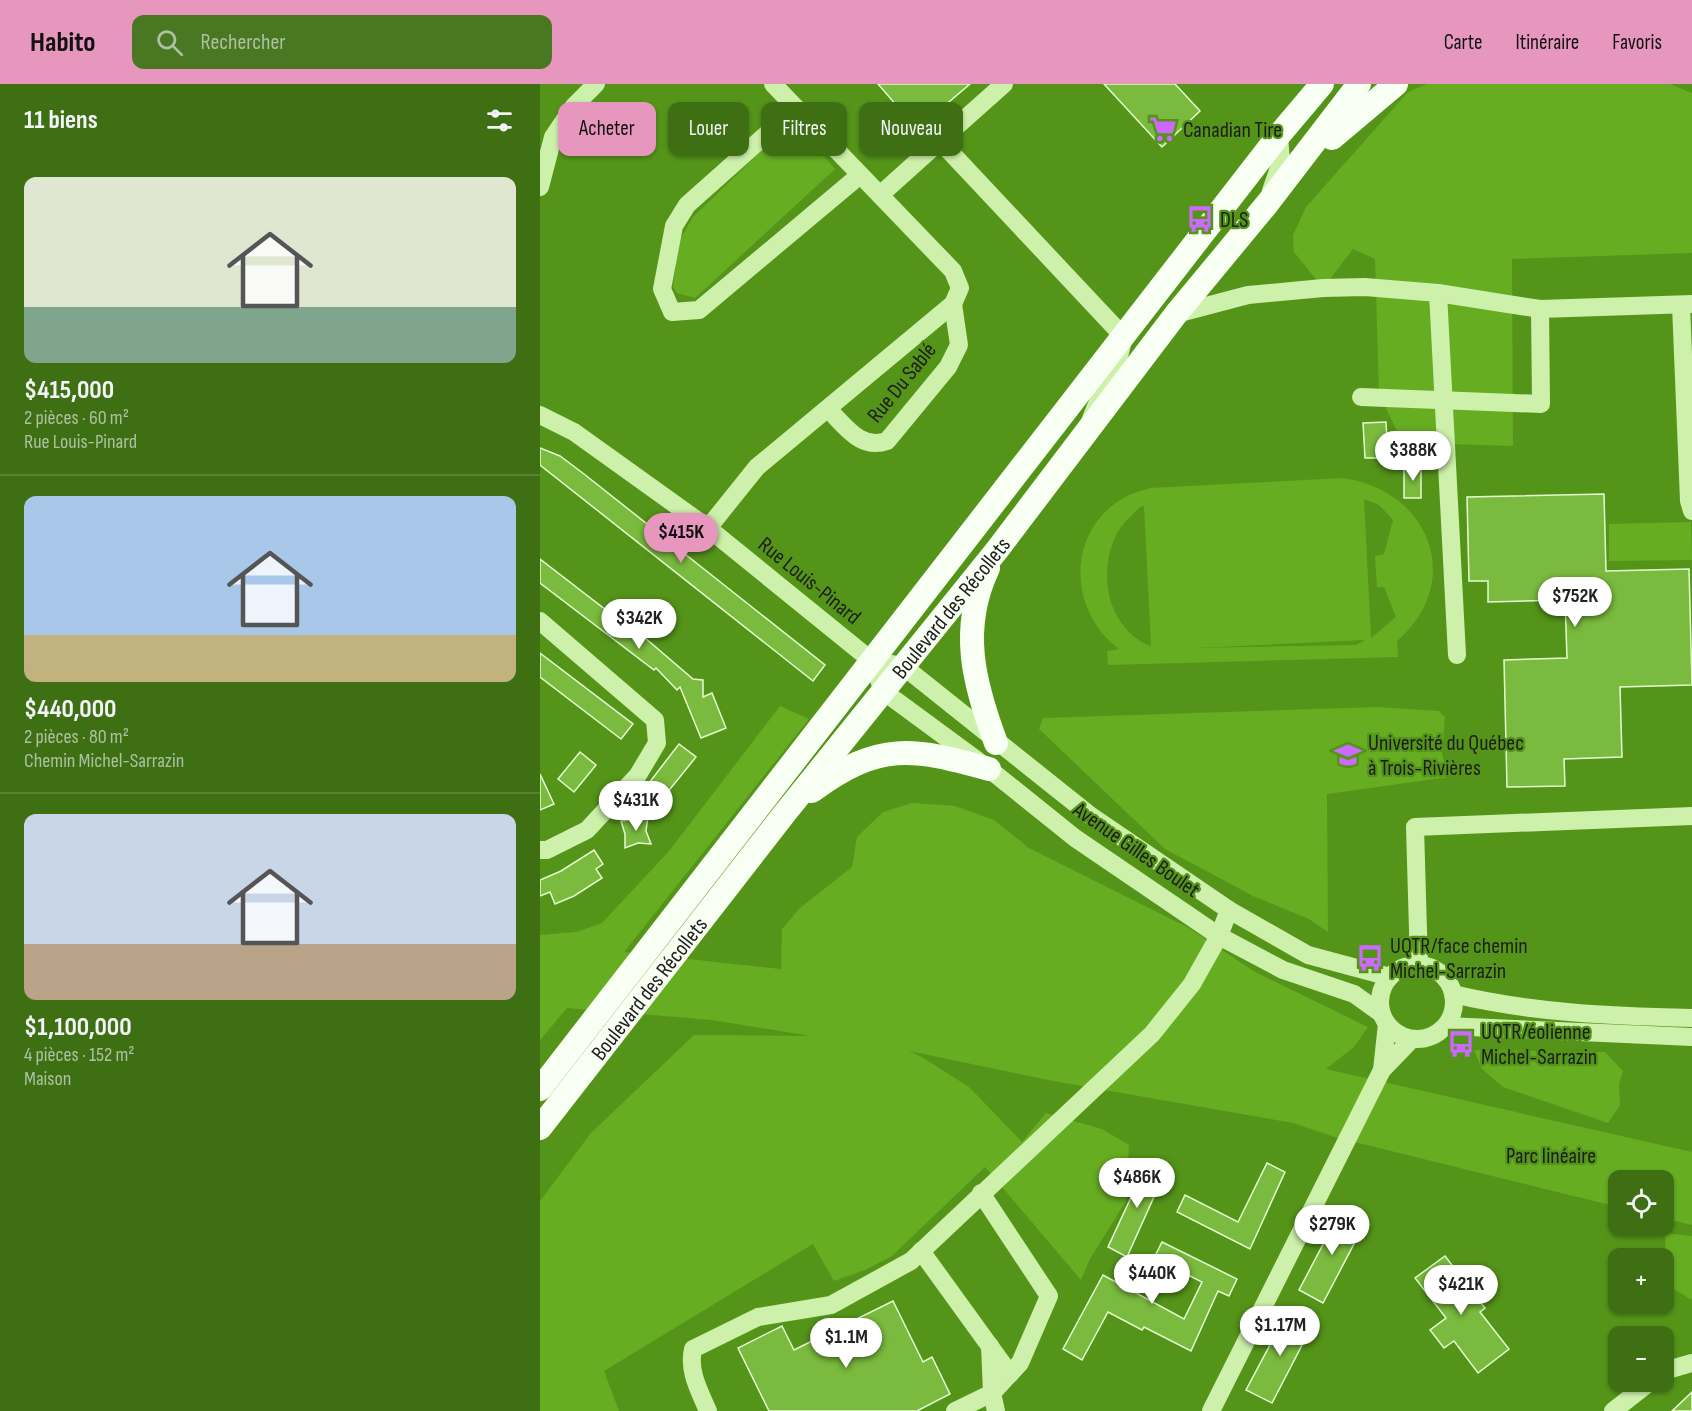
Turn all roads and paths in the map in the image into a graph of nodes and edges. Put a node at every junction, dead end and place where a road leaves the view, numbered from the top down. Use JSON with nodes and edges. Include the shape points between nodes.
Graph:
{"nodes":[{"id":1,"x":596,"y":84,"type":"edge"},
{"id":2,"x":773,"y":84,"type":"edge"},
{"id":3,"x":1004,"y":84,"type":"edge"},
{"id":4,"x":1322,"y":84,"type":"edge"},
{"id":5,"x":1359,"y":84,"type":"edge"},
{"id":6,"x":1396,"y":84,"type":"edge"},
{"id":7,"x":790,"y":102,"type":"edge"},
{"id":8,"x":963,"y":121,"type":"edge"},
{"id":9,"x":546,"y":132,"type":"edge"},
{"id":10,"x":1279,"y":135,"type":"junction"},
{"id":11,"x":761,"y":139,"type":"edge"},
{"id":12,"x":842,"y":156,"type":"edge"},
{"id":13,"x":923,"y":156,"type":"edge"},
{"id":14,"x":954,"y":156,"type":"edge"},
{"id":15,"x":860,"y":175,"type":"junction"},
{"id":16,"x":1284,"y":182,"type":"junction"},
{"id":17,"x":540,"y":187,"type":"edge"},
{"id":18,"x":880,"y":195,"type":"junction"},
{"id":19,"x":1267,"y":204,"type":"junction"},
{"id":20,"x":1438,"y":293,"type":"junction"},
{"id":21,"x":953,"y":304,"type":"junction"},
{"id":22,"x":1686,"y":304,"type":"edge"},
{"id":23,"x":1540,"y":309,"type":"junction"},
{"id":24,"x":1176,"y":314,"type":"junction"},
{"id":25,"x":1123,"y":336,"type":"junction"},
{"id":26,"x":1361,"y":397,"type":"dead end"},
{"id":27,"x":1443,"y":400,"type":"junction"},
{"id":28,"x":829,"y":410,"type":"junction"},
{"id":29,"x":540,"y":415,"type":"edge"},
{"id":30,"x":1087,"y":432,"type":"junction"},
{"id":31,"x":1692,"y":511,"type":"edge"},
{"id":32,"x":708,"y":528,"type":"junction"},
{"id":33,"x":997,"y":550,"type":"junction"},
{"id":34,"x":540,"y":621,"type":"edge"},
{"id":35,"x":1457,"y":655,"type":"dead end"},
{"id":36,"x":872,"y":661,"type":"junction"},
{"id":37,"x":903,"y":666,"type":"junction"},
{"id":38,"x":883,"y":692,"type":"junction"},
{"id":39,"x":996,"y":743,"type":"junction"},
{"id":40,"x":989,"y":769,"type":"junction"},
{"id":41,"x":784,"y":813,"type":"junction"},
{"id":42,"x":1090,"y":816,"type":"junction"},
{"id":43,"x":1692,"y":816,"type":"edge"},
{"id":44,"x":1075,"y":838,"type":"junction"},
{"id":45,"x":540,"y":850,"type":"edge"},
{"id":46,"x":1229,"y":910,"type":"junction"},
{"id":47,"x":1219,"y":936,"type":"junction"},
{"id":48,"x":1419,"y":965,"type":"junction"},
{"id":49,"x":1390,"y":977,"type":"junction"},
{"id":50,"x":1453,"y":994,"type":"junction"},
{"id":51,"x":1692,"y":1018,"type":"edge"},
{"id":52,"x":1384,"y":1019,"type":"junction"},
{"id":53,"x":1446,"y":1026,"type":"junction"},
{"id":54,"x":1692,"y":1037,"type":"edge"},
{"id":55,"x":1412,"y":1039,"type":"junction"},
{"id":56,"x":1382,"y":1070,"type":"junction"},
{"id":57,"x":540,"y":1089,"type":"edge"},
{"id":58,"x":540,"y":1128,"type":"edge"},
{"id":59,"x":981,"y":1193,"type":"junction"},
{"id":60,"x":921,"y":1251,"type":"junction"},
{"id":61,"x":990,"y":1346,"type":"junction"},
{"id":62,"x":1692,"y":1363,"type":"edge"},
{"id":63,"x":1674,"y":1368,"type":"edge"},
{"id":64,"x":1010,"y":1374,"type":"junction"},
{"id":65,"x":1637,"y":1392,"type":"edge"},
{"id":66,"x":994,"y":1402,"type":"edge"},
{"id":67,"x":708,"y":1411,"type":"edge"},
{"id":68,"x":955,"y":1411,"type":"edge"},
{"id":69,"x":1211,"y":1411,"type":"edge"},
{"id":70,"x":1613,"y":1411,"type":"edge"}],
"edges":[{"from":1,"to":9,"type":"street"},
{"from":2,"to":7,"type":"street"},
{"from":3,"to":8,"type":"street"},
{"from":4,"to":10,"type":"main road","name":"Boulevard des Récollets"},
{"from":5,"to":16,"type":"main road","name":"Boulevard des Récollets"},
{"from":6,"to":16,"type":"main road"},
{"from":9,"to":17,"type":"street"},
{"from":10,"to":19,"type":"street","via":[[1281,162]]},
{"from":10,"to":25,"type":"main road","name":"Boulevard des Récollets"},
{"from":11,"to":15,"type":"street","via":[[687,205],[674,226],[662,289],[672,312],[699,310]]},
{"from":12,"to":15,"type":"street"},
{"from":13,"to":18,"type":"street"},
{"from":14,"to":25,"type":"street"},
{"from":15,"to":18,"type":"street"},
{"from":16,"to":19,"type":"main road","name":"Boulevard des Récollets"},
{"from":18,"to":21,"type":"street","via":[[953,271],[960,288]]},
{"from":19,"to":24,"type":"main road","name":"Boulevard des Récollets"},
{"from":20,"to":23,"type":"street"},
{"from":20,"to":24,"type":"street","via":[[1323,288],[1248,295]]},
{"from":20,"to":27,"type":"street"},
{"from":21,"to":28,"type":"street","name":"Rue Du Sablé"},
{"from":21,"to":28,"type":"street","name":"Rue Du Sablé","via":[[959,345],[956,353],[887,441],[875,445],[862,442]]},
{"from":22,"to":23,"type":"street"},
{"from":22,"to":31,"type":"street"},
{"from":23,"to":27,"type":"street","via":[[1541,404]]},
{"from":24,"to":30,"type":"main road","name":"Boulevard des Récollets"},
{"from":25,"to":30,"type":"street","via":[[1120,358],[1098,397]]},
{"from":25,"to":36,"type":"main road","name":"Boulevard des Récollets"},
{"from":26,"to":27,"type":"street"},
{"from":27,"to":35,"type":"street"},
{"from":28,"to":32,"type":"street","name":"Rue Du Sablé","via":[[757,467]]},
{"from":29,"to":32,"type":"street","name":"Rue Louis-Pinard","via":[[574,432]]},
{"from":30,"to":33,"type":"main road","name":"Boulevard des Récollets"},
{"from":32,"to":36,"type":"street","name":"Rue Louis-Pinard"},
{"from":33,"to":37,"type":"main road","name":"Boulevard des Récollets"},
{"from":33,"to":39,"type":"main road","via":[[985,575],[972,628],[978,693]]},
{"from":34,"to":45,"type":"street","via":[[656,720],[657,743],[638,775],[587,830],[548,850]]},
{"from":36,"to":37,"type":"street","name":"Rue Louis-Pinard"},
{"from":36,"to":38,"type":"street"},
{"from":36,"to":57,"type":"main road","name":"Boulevard des Récollets"},
{"from":37,"to":38,"type":"main road","name":"Boulevard des Récollets"},
{"from":37,"to":39,"type":"street","name":"Avenue Gilles Boulet"},
{"from":38,"to":40,"type":"street","name":"Avenue Gilles Boulet"},
{"from":38,"to":41,"type":"main road","name":"Boulevard des Récollets"},
{"from":39,"to":42,"type":"street","name":"Avenue Gilles Boulet"},
{"from":40,"to":41,"type":"main road","via":[[933,753],[884,754],[850,765]]},
{"from":40,"to":44,"type":"street","name":"Avenue Gilles Boulet"},
{"from":41,"to":58,"type":"main road","name":"Boulevard des Récollets"},
{"from":42,"to":44,"type":"street"},
{"from":42,"to":46,"type":"street","name":"Avenue Gilles Boulet"},
{"from":43,"to":48,"type":"street","via":[[1415,827]]},
{"from":44,"to":47,"type":"street","name":"Avenue Gilles Boulet"},
{"from":46,"to":47,"type":"street"},
{"from":46,"to":49,"type":"street","name":"Avenue Gilles Boulet","via":[[1308,955]]},
{"from":47,"to":52,"type":"street","name":"Avenue Gilles Boulet","via":[[1283,970],[1354,994]]},
{"from":47,"to":59,"type":"street","via":[[1192,984],[1152,1034]]},
{"from":48,"to":49,"type":"street","via":[[1408,966]]},
{"from":48,"to":50,"type":"street","via":[[1441,974]]},
{"from":49,"to":52,"type":"street","via":[[1380,994]]},
{"from":50,"to":51,"type":"street","via":[[1504,1006],[1593,1016]]},
{"from":50,"to":53,"type":"street","via":[[1452,1016]]},
{"from":52,"to":55,"type":"street","name":"Avenue Gilles Boulet","via":[[1395,1032]]},
{"from":52,"to":56,"type":"street"},
{"from":53,"to":54,"type":"street"},
{"from":53,"to":55,"type":"street","via":[[1427,1038]]},
{"from":55,"to":56,"type":"street"},
{"from":56,"to":69,"type":"street"},
{"from":59,"to":60,"type":"street"},
{"from":59,"to":64,"type":"street","via":[[1049,1296],[1020,1363]]},
{"from":60,"to":61,"type":"street"},
{"from":60,"to":67,"type":"street","via":[[911,1261],[831,1305],[758,1317],[693,1348],[690,1361]]},
{"from":61,"to":64,"type":"street"},
{"from":61,"to":66,"type":"street"},
{"from":62,"to":63,"type":"street"},
{"from":64,"to":66,"type":"street"},
{"from":65,"to":70,"type":"street"},
{"from":66,"to":68,"type":"street"}]}
